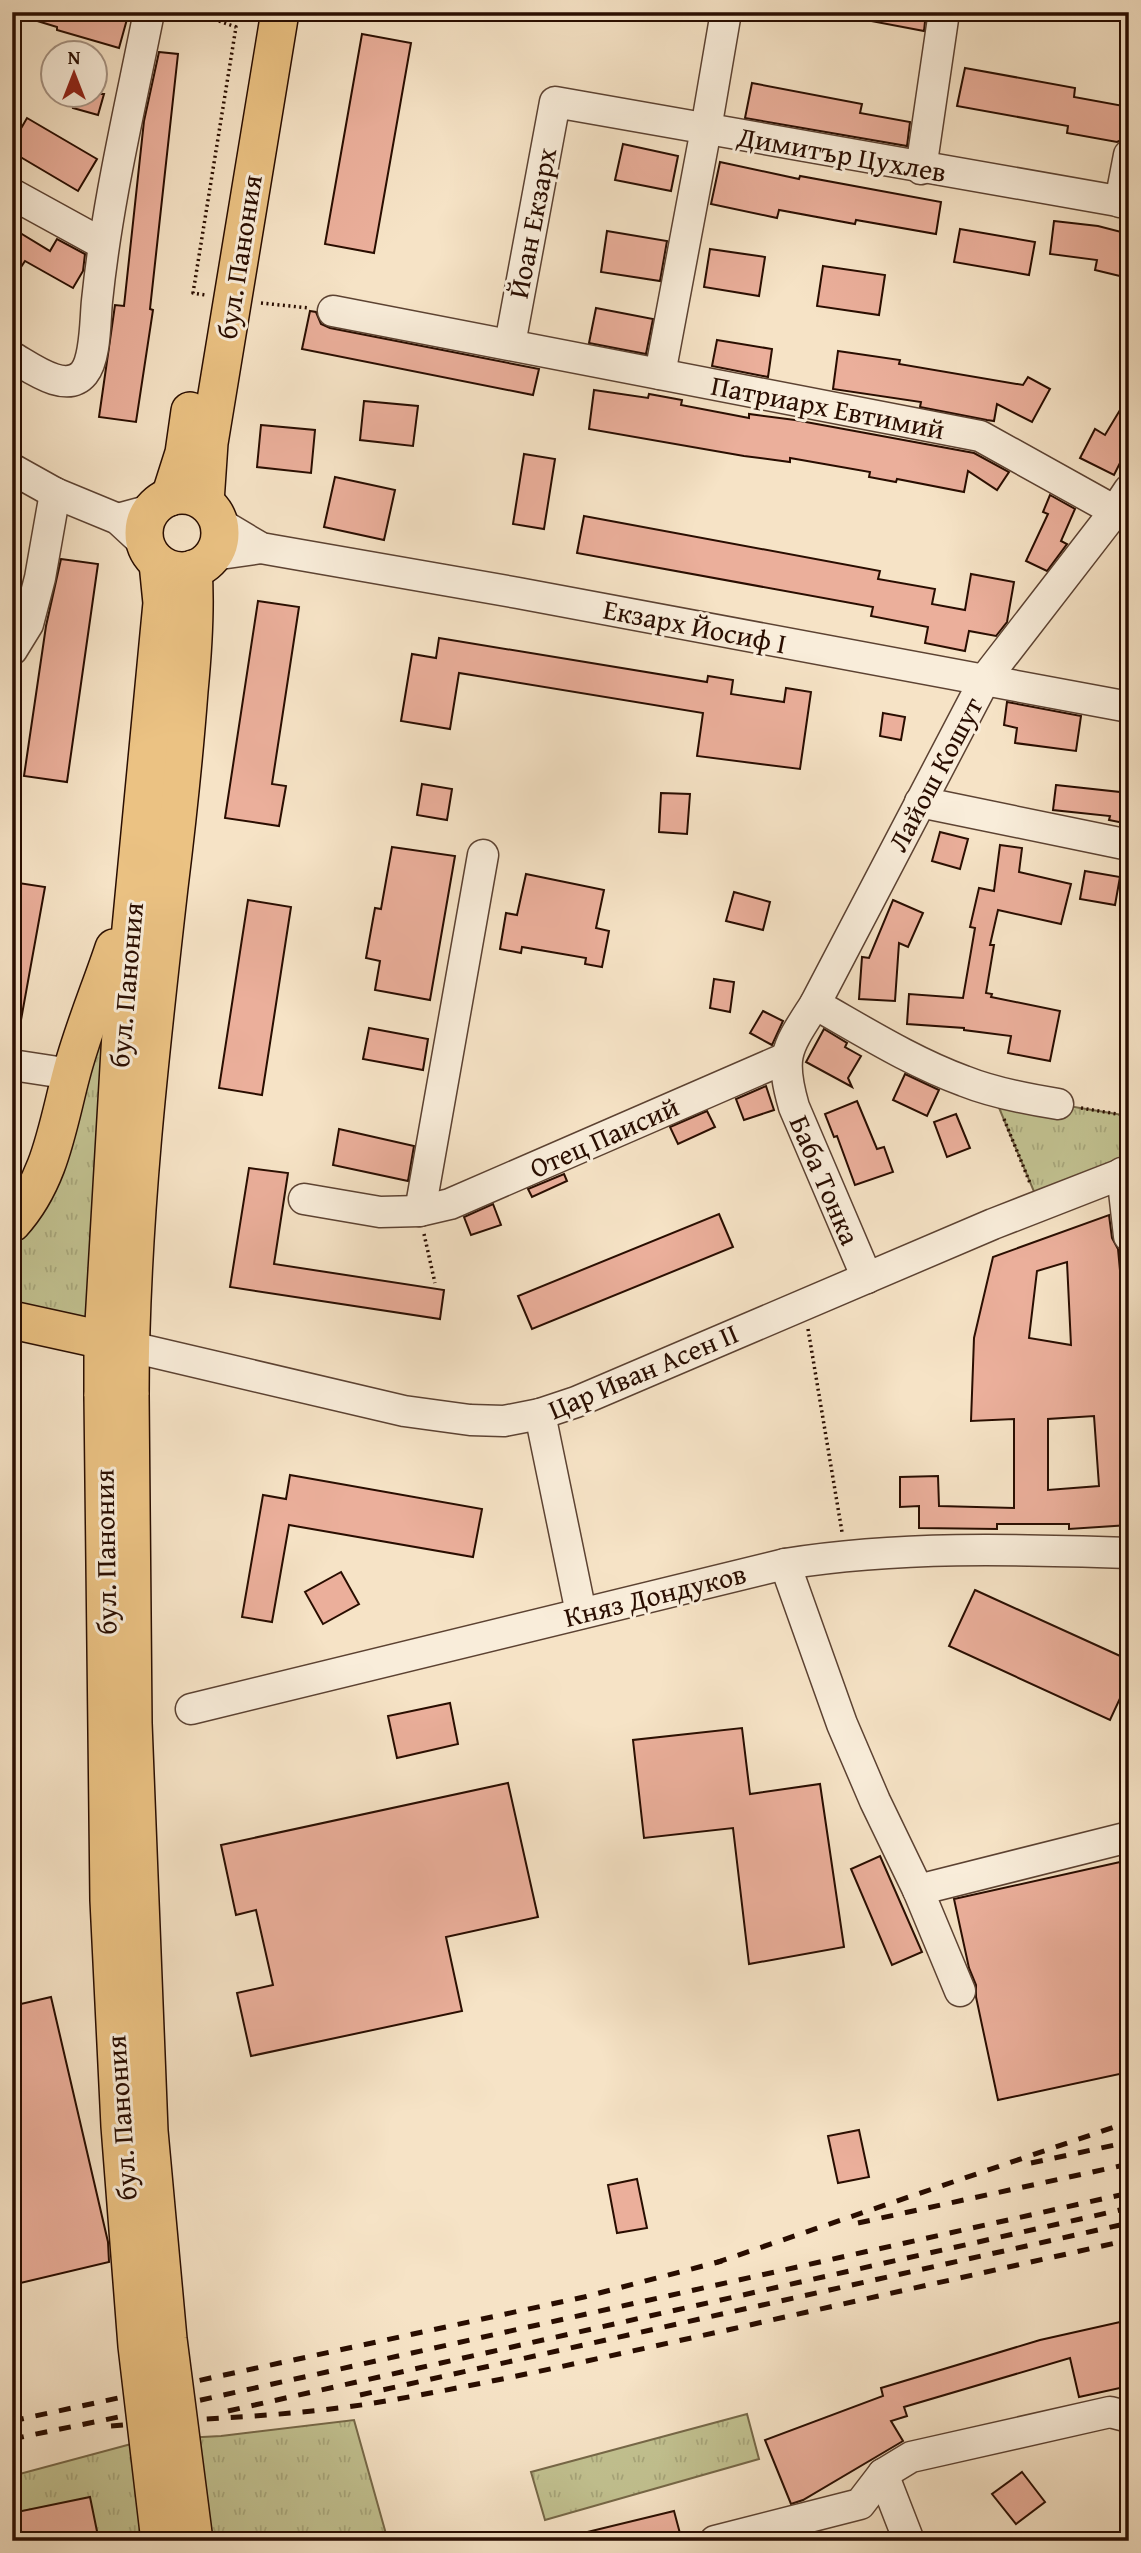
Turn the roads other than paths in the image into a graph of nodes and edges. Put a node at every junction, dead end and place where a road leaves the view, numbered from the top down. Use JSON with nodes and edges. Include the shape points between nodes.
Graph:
{"nodes":[{"id":1,"x":149,"y":12,"type":"edge"},
{"id":2,"x":280,"y":12,"type":"edge"},
{"id":3,"x":726,"y":12,"type":"edge"},
{"id":4,"x":944,"y":12,"type":"edge"},
{"id":5,"x":245,"y":20,"type":"edge"},
{"id":6,"x":555,"y":102,"type":"joint"},
{"id":7,"x":706,"y":129,"type":"junction"},
{"id":8,"x":1129,"y":155,"type":"edge"},
{"id":9,"x":921,"y":169,"type":"junction"},
{"id":10,"x":12,"y":194,"type":"edge"},
{"id":11,"x":1125,"y":203,"type":"edge"},
{"id":12,"x":103,"y":244,"type":"junction"},
{"id":13,"x":333,"y":311,"type":"dead end"},
{"id":14,"x":510,"y":344,"type":"junction"},
{"id":15,"x":12,"y":358,"type":"edge"},
{"id":16,"x":660,"y":374,"type":"junction"},
{"id":17,"x":12,"y":469,"type":"edge"},
{"id":18,"x":55,"y":493,"type":"junction"},
{"id":19,"x":1124,"y":506,"type":"edge"},
{"id":20,"x":175,"y":531,"type":"junction"},
{"id":21,"x":12,"y":650,"type":"edge"},
{"id":22,"x":985,"y":679,"type":"junction"},
{"id":23,"x":1129,"y":707,"type":"edge"},
{"id":24,"x":920,"y":802,"type":"junction"},
{"id":25,"x":1129,"y":845,"type":"edge"},
{"id":26,"x":483,"y":856,"type":"dead end"},
{"id":27,"x":133,"y":895,"type":"junction"},
{"id":28,"x":815,"y":1004,"type":"junction"},
{"id":29,"x":12,"y":1065,"type":"edge"},
{"id":30,"x":786,"y":1069,"type":"junction"},
{"id":31,"x":71,"y":1074,"type":"junction"},
{"id":32,"x":1058,"y":1104,"type":"road end"},
{"id":33,"x":1126,"y":1172,"type":"edge"},
{"id":34,"x":304,"y":1199,"type":"dead end"},
{"id":35,"x":420,"y":1211,"type":"junction"},
{"id":36,"x":12,"y":1223,"type":"edge"},
{"id":37,"x":1129,"y":1236,"type":"edge"},
{"id":38,"x":867,"y":1278,"type":"junction"},
{"id":39,"x":12,"y":1320,"type":"edge"},
{"id":40,"x":116,"y":1343,"type":"junction"},
{"id":41,"x":116,"y":1396,"type":"junction"},
{"id":42,"x":540,"y":1414,"type":"junction"},
{"id":43,"x":1129,"y":1553,"type":"edge"},
{"id":44,"x":785,"y":1564,"type":"junction"},
{"id":45,"x":581,"y":1613,"type":"junction"},
{"id":46,"x":191,"y":1709,"type":"dead end"},
{"id":47,"x":1129,"y":1837,"type":"edge"},
{"id":48,"x":918,"y":1890,"type":"junction"},
{"id":49,"x":960,"y":1991,"type":"dead end"},
{"id":50,"x":1129,"y":2417,"type":"edge"},
{"id":51,"x":883,"y":2474,"type":"junction"},
{"id":52,"x":160,"y":2541,"type":"edge"},
{"id":53,"x":194,"y":2541,"type":"edge"},
{"id":54,"x":716,"y":2541,"type":"edge"},
{"id":55,"x":909,"y":2541,"type":"edge"}],
"edges":[{"from":1,"to":12,"type":"street"},
{"from":2,"to":20,"type":"main road","name":"бул. Панония","via":[[211,430]]},
{"from":3,"to":7,"type":"street"},
{"from":4,"to":9,"type":"street"},
{"from":5,"to":20,"type":"main road","name":"бул. Панония"},
{"from":6,"to":7,"type":"street","name":"Димитър Цухлев"},
{"from":6,"to":14,"type":"street","name":"Йоан Екзарх"},
{"from":7,"to":9,"type":"street","name":"Димитър Цухлев"},
{"from":7,"to":16,"type":"street"},
{"from":8,"to":11,"type":"street"},
{"from":9,"to":11,"type":"street","name":"Димитър Цухлев"},
{"from":10,"to":12,"type":"street"},
{"from":12,"to":15,"type":"street","via":[[92,351],[84,373],[62,383]]},
{"from":13,"to":14,"type":"street","name":"Патриарх Евтимий"},
{"from":14,"to":16,"type":"street","name":"Патриарх Евтимий"},
{"from":16,"to":19,"type":"street","name":"Патриарх Евтимий","via":[[980,436]]},
{"from":17,"to":18,"type":"street"},
{"from":18,"to":20,"type":"street"},
{"from":18,"to":21,"type":"street","via":[[28,624]]},
{"from":19,"to":22,"type":"street","name":"Лайош Кошут"},
{"from":20,"to":22,"type":"street","name":"Екзарх Йосиф I"},
{"from":20,"to":27,"type":"main road","name":"бул. Панония","via":[[162,603]]},
{"from":20,"to":40,"type":"main road","name":"бул. Панония","via":[[196,607],[136,1238]]},
{"from":22,"to":23,"type":"street","name":"Екзарх Йосиф I"},
{"from":22,"to":24,"type":"street","name":"Лайош Кошут"},
{"from":24,"to":25,"type":"street"},
{"from":24,"to":28,"type":"street","name":"Лайош Кошут"},
{"from":26,"to":35,"type":"street"},
{"from":27,"to":31,"type":"main road"},
{"from":27,"to":40,"type":"main road","name":"бул. Панония","via":[[121,1033]]},
{"from":28,"to":30,"type":"street","name":"Лайош Кошут","via":[[794,1036]]},
{"from":28,"to":32,"type":"street","via":[[961,1080]]},
{"from":29,"to":31,"type":"street"},
{"from":30,"to":35,"type":"street","name":"Отец Паисий","via":[[450,1204]]},
{"from":30,"to":38,"type":"street","name":"Баба Тонка","via":[[794,1107]]},
{"from":31,"to":36,"type":"main road","via":[[49,1161],[37,1189]]},
{"from":33,"to":37,"type":"street"},
{"from":33,"to":38,"type":"street","name":"Цар Иван Асен II"},
{"from":34,"to":35,"type":"street","name":"Отец Паисий","via":[[380,1212]]},
{"from":38,"to":42,"type":"street","name":"Цар Иван Асен II"},
{"from":39,"to":40,"type":"main road","name":"Цар Иван Асен II"},
{"from":40,"to":41,"type":"main road","name":"бул. Панония"},
{"from":40,"to":42,"type":"street","name":"Цар Иван Асен II","via":[[404,1411],[492,1421]]},
{"from":41,"to":52,"type":"main road","name":"бул. Панония","bridge":true,"via":[[109,1900],[137,2346]]},
{"from":41,"to":53,"type":"main road","name":"бул. Панония","bridge":true,"via":[[149,2131],[167,2339]]},
{"from":42,"to":45,"type":"street"},
{"from":43,"to":44,"type":"street","name":"Княз Дондуков","via":[[986,1548],[846,1554]]},
{"from":44,"to":45,"type":"street","name":"Княз Дондуков"},
{"from":44,"to":48,"type":"street","via":[[842,1724]]},
{"from":45,"to":46,"type":"street","name":"Княз Дондуков"},
{"from":47,"to":48,"type":"street"},
{"from":48,"to":49,"type":"street"},
{"from":50,"to":51,"type":"street","via":[[1110,2412],[911,2456]]},
{"from":51,"to":54,"type":"street","via":[[860,2504]]},
{"from":51,"to":55,"type":"street"}]}
